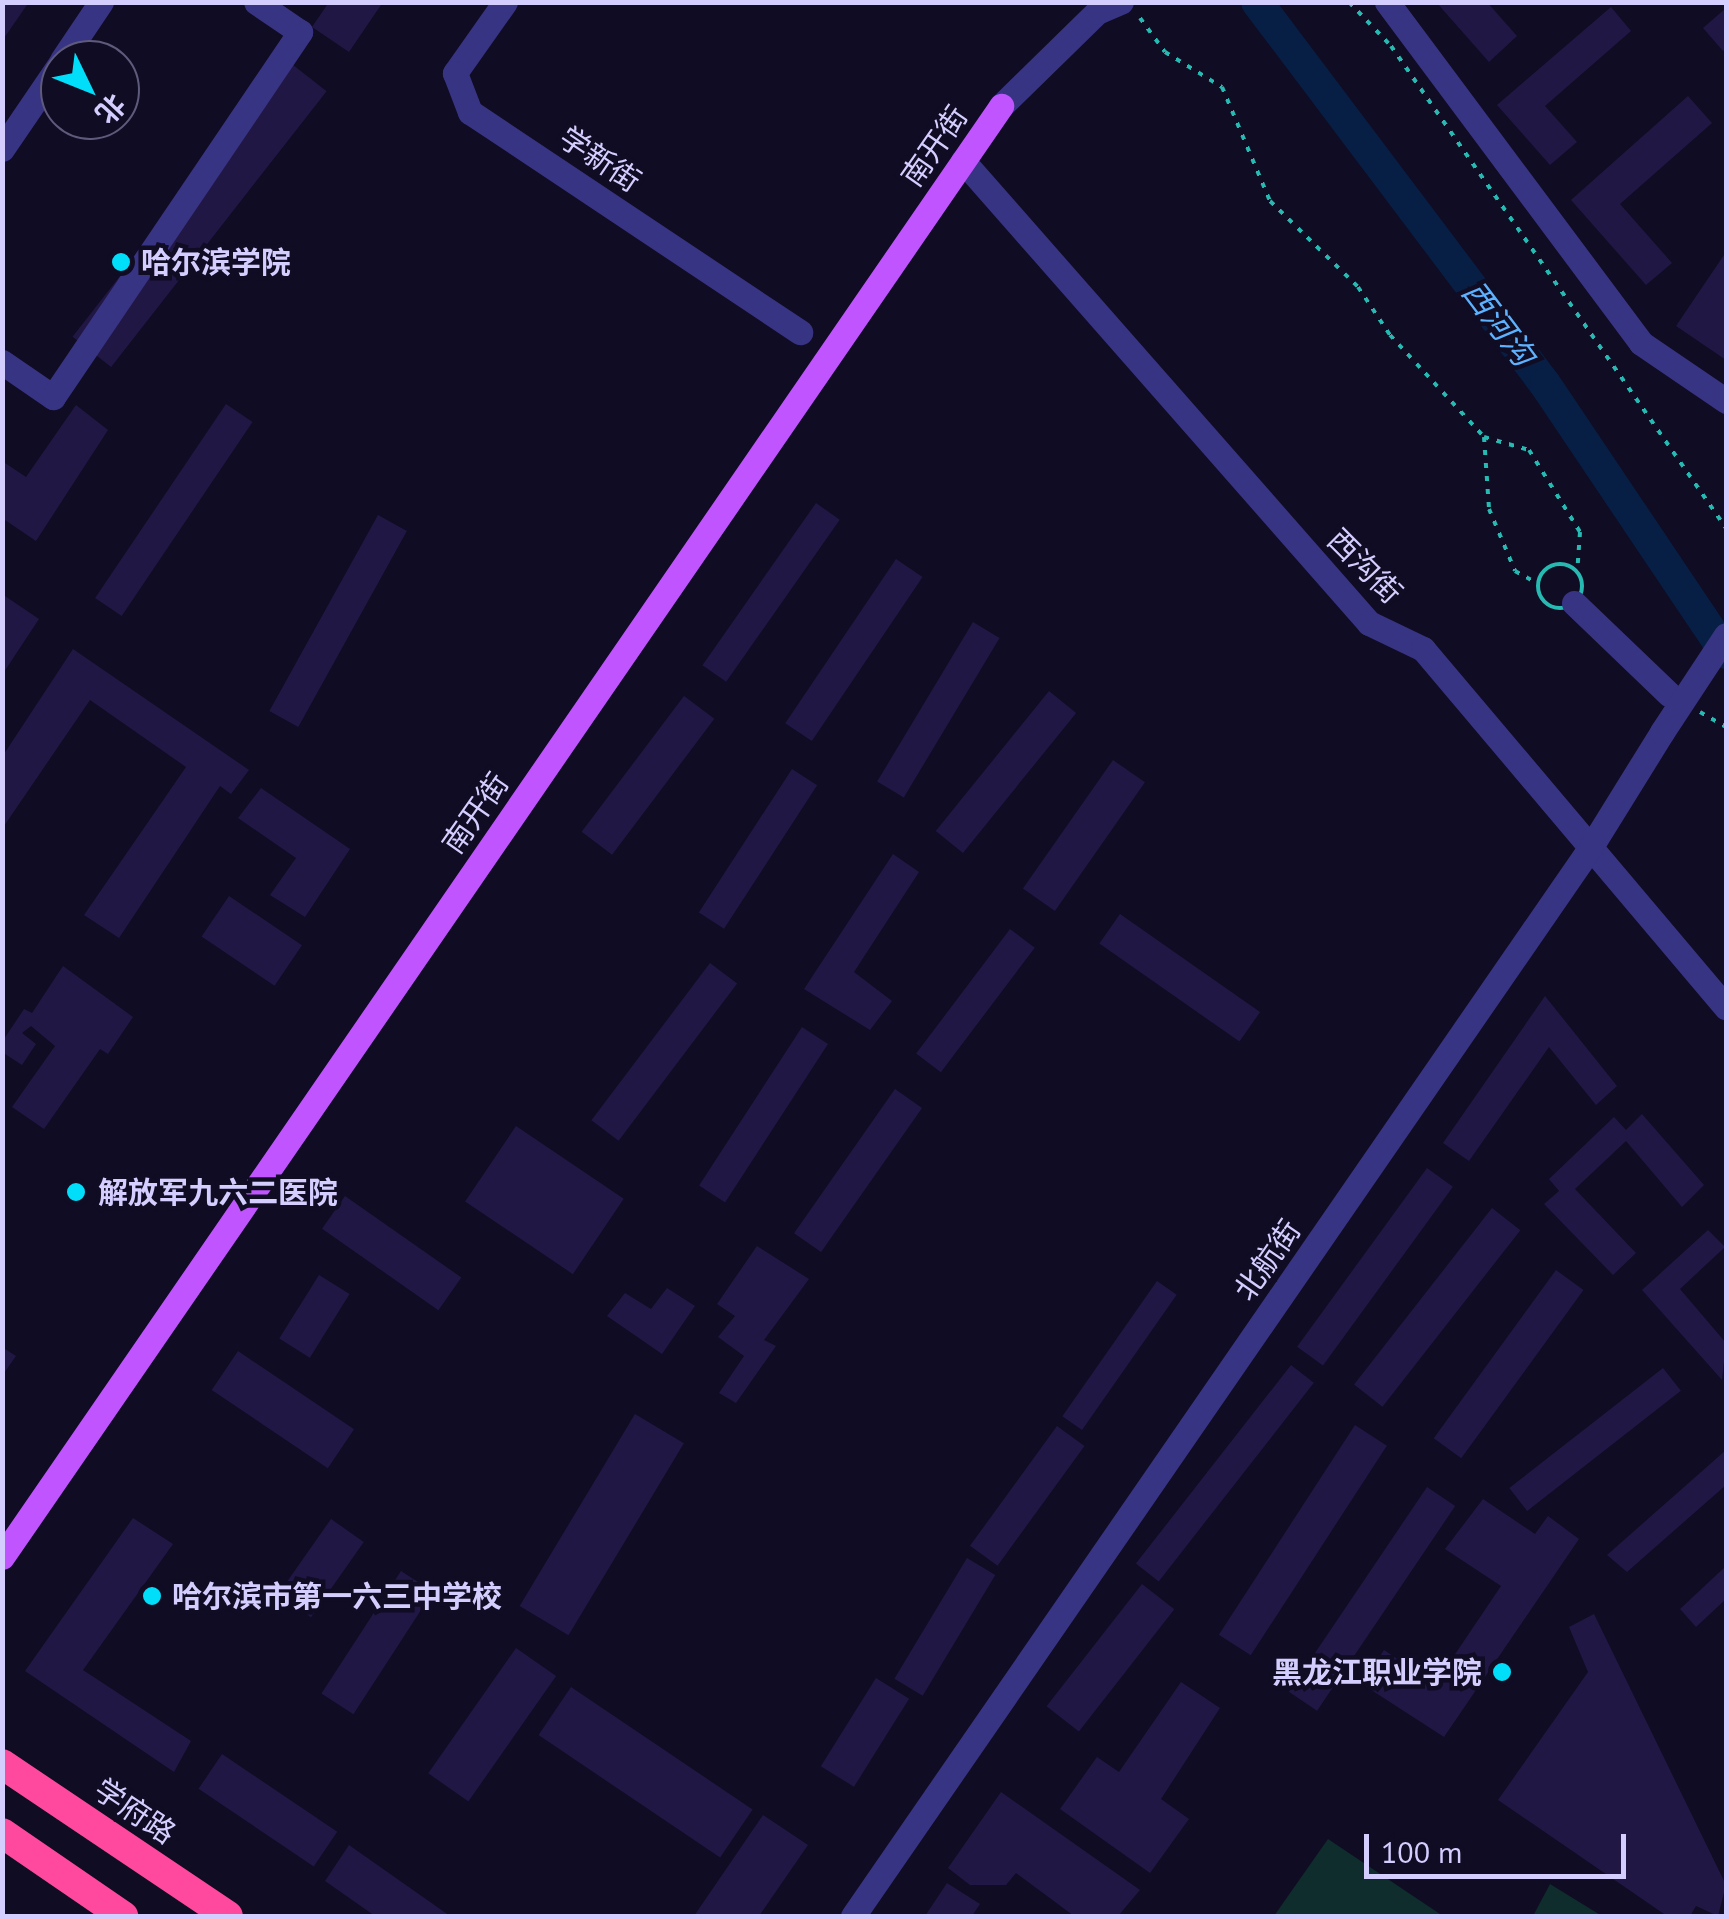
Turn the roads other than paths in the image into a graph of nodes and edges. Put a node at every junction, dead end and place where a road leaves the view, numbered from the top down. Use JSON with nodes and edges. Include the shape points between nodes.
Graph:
{"nodes":[{"id":1,"x":101,"y":2,"type":"edge"},
{"id":2,"x":256,"y":2,"type":"edge"},
{"id":3,"x":505,"y":2,"type":"edge"},
{"id":4,"x":1387,"y":2,"type":"edge"},
{"id":5,"x":1131,"y":10,"type":"edge"},
{"id":6,"x":76,"y":40,"type":"edge"},
{"id":7,"x":40,"y":93,"type":"edge"},
{"id":8,"x":1001,"y":106,"type":"joint"},
{"id":9,"x":2,"y":149,"type":"edge"},
{"id":10,"x":963,"y":161,"type":"junction"},
{"id":11,"x":800,"y":332,"type":"dead end"},
{"id":12,"x":2,"y":362,"type":"edge"},
{"id":13,"x":1726,"y":400,"type":"edge"},
{"id":14,"x":1574,"y":603,"type":"dead end"},
{"id":15,"x":1726,"y":635,"type":"edge"},
{"id":16,"x":1668,"y":694,"type":"dead end"},
{"id":17,"x":1592,"y":845,"type":"junction"},
{"id":18,"x":1726,"y":1008,"type":"edge"},
{"id":19,"x":2,"y":1557,"type":"edge"},
{"id":20,"x":2,"y":1764,"type":"edge"},
{"id":21,"x":2,"y":1833,"type":"edge"},
{"id":22,"x":123,"y":1916,"type":"edge"},
{"id":23,"x":228,"y":1916,"type":"edge"},
{"id":24,"x":854,"y":1916,"type":"edge"}],
"edges":[{"from":1,"to":6,"type":"street"},
{"from":2,"to":12,"type":"street","via":[[300,32],[53,397]]},
{"from":3,"to":11,"type":"street","name":"学新街","via":[[455,74],[470,112]]},
{"from":4,"to":13,"type":"street","via":[[1641,343]]},
{"from":5,"to":8,"type":"street","via":[[1096,12]]},
{"from":7,"to":9,"type":"street"},
{"from":8,"to":10,"type":"main road","name":"南开街"},
{"from":10,"to":17,"type":"street","name":"西沟街","via":[[1369,624],[1423,649]]},
{"from":10,"to":19,"type":"main road","name":"南开街"},
{"from":14,"to":16,"type":"street"},
{"from":15,"to":17,"type":"street","name":"北航街","bridge":true},
{"from":17,"to":18,"type":"street","name":"西沟街"},
{"from":17,"to":24,"type":"street","name":"北航街"},
{"from":20,"to":23,"type":"highway","name":"学府路"},
{"from":21,"to":22,"type":"highway"}]}
